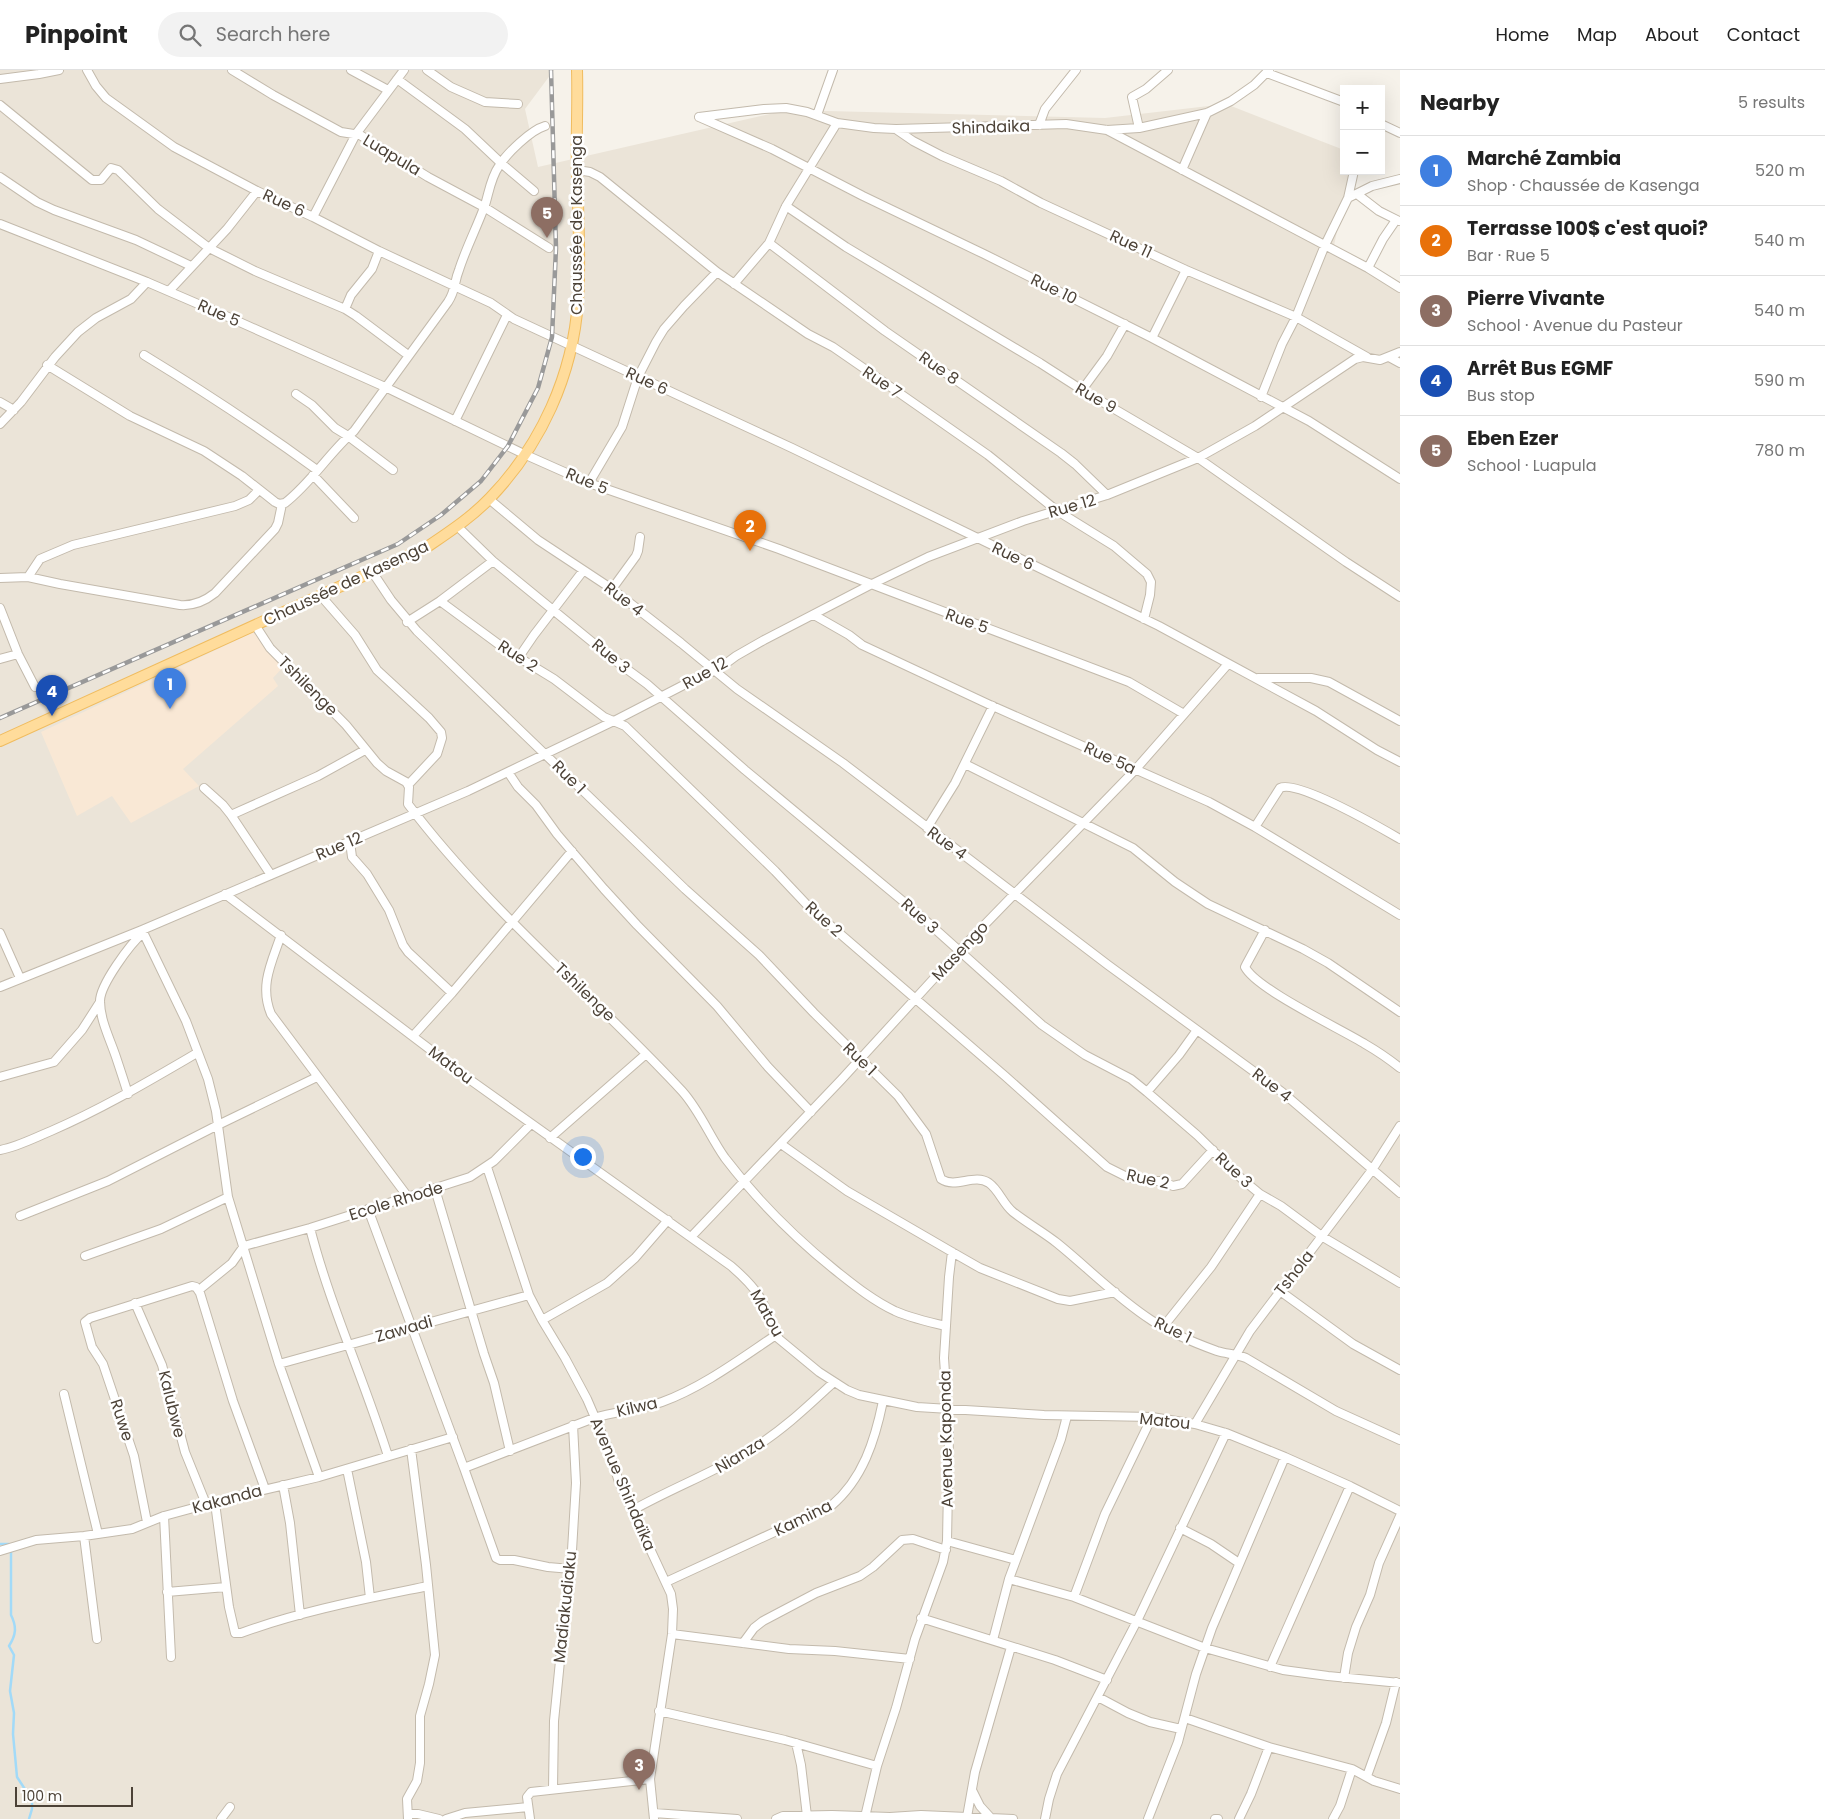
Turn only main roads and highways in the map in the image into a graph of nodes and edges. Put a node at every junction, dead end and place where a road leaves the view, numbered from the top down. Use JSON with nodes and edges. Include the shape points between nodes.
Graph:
{"nodes":[{"id":1,"x":578,"y":71,"type":"edge"},
{"id":2,"x":0,"y":741,"type":"edge"}],
"edges":[{"from":1,"to":2,"type":"main road","name":"Chaussée de Kasenga","via":[[578,300],[572,347],[551,409],[526,456],[489,499],[428,547]]}]}
